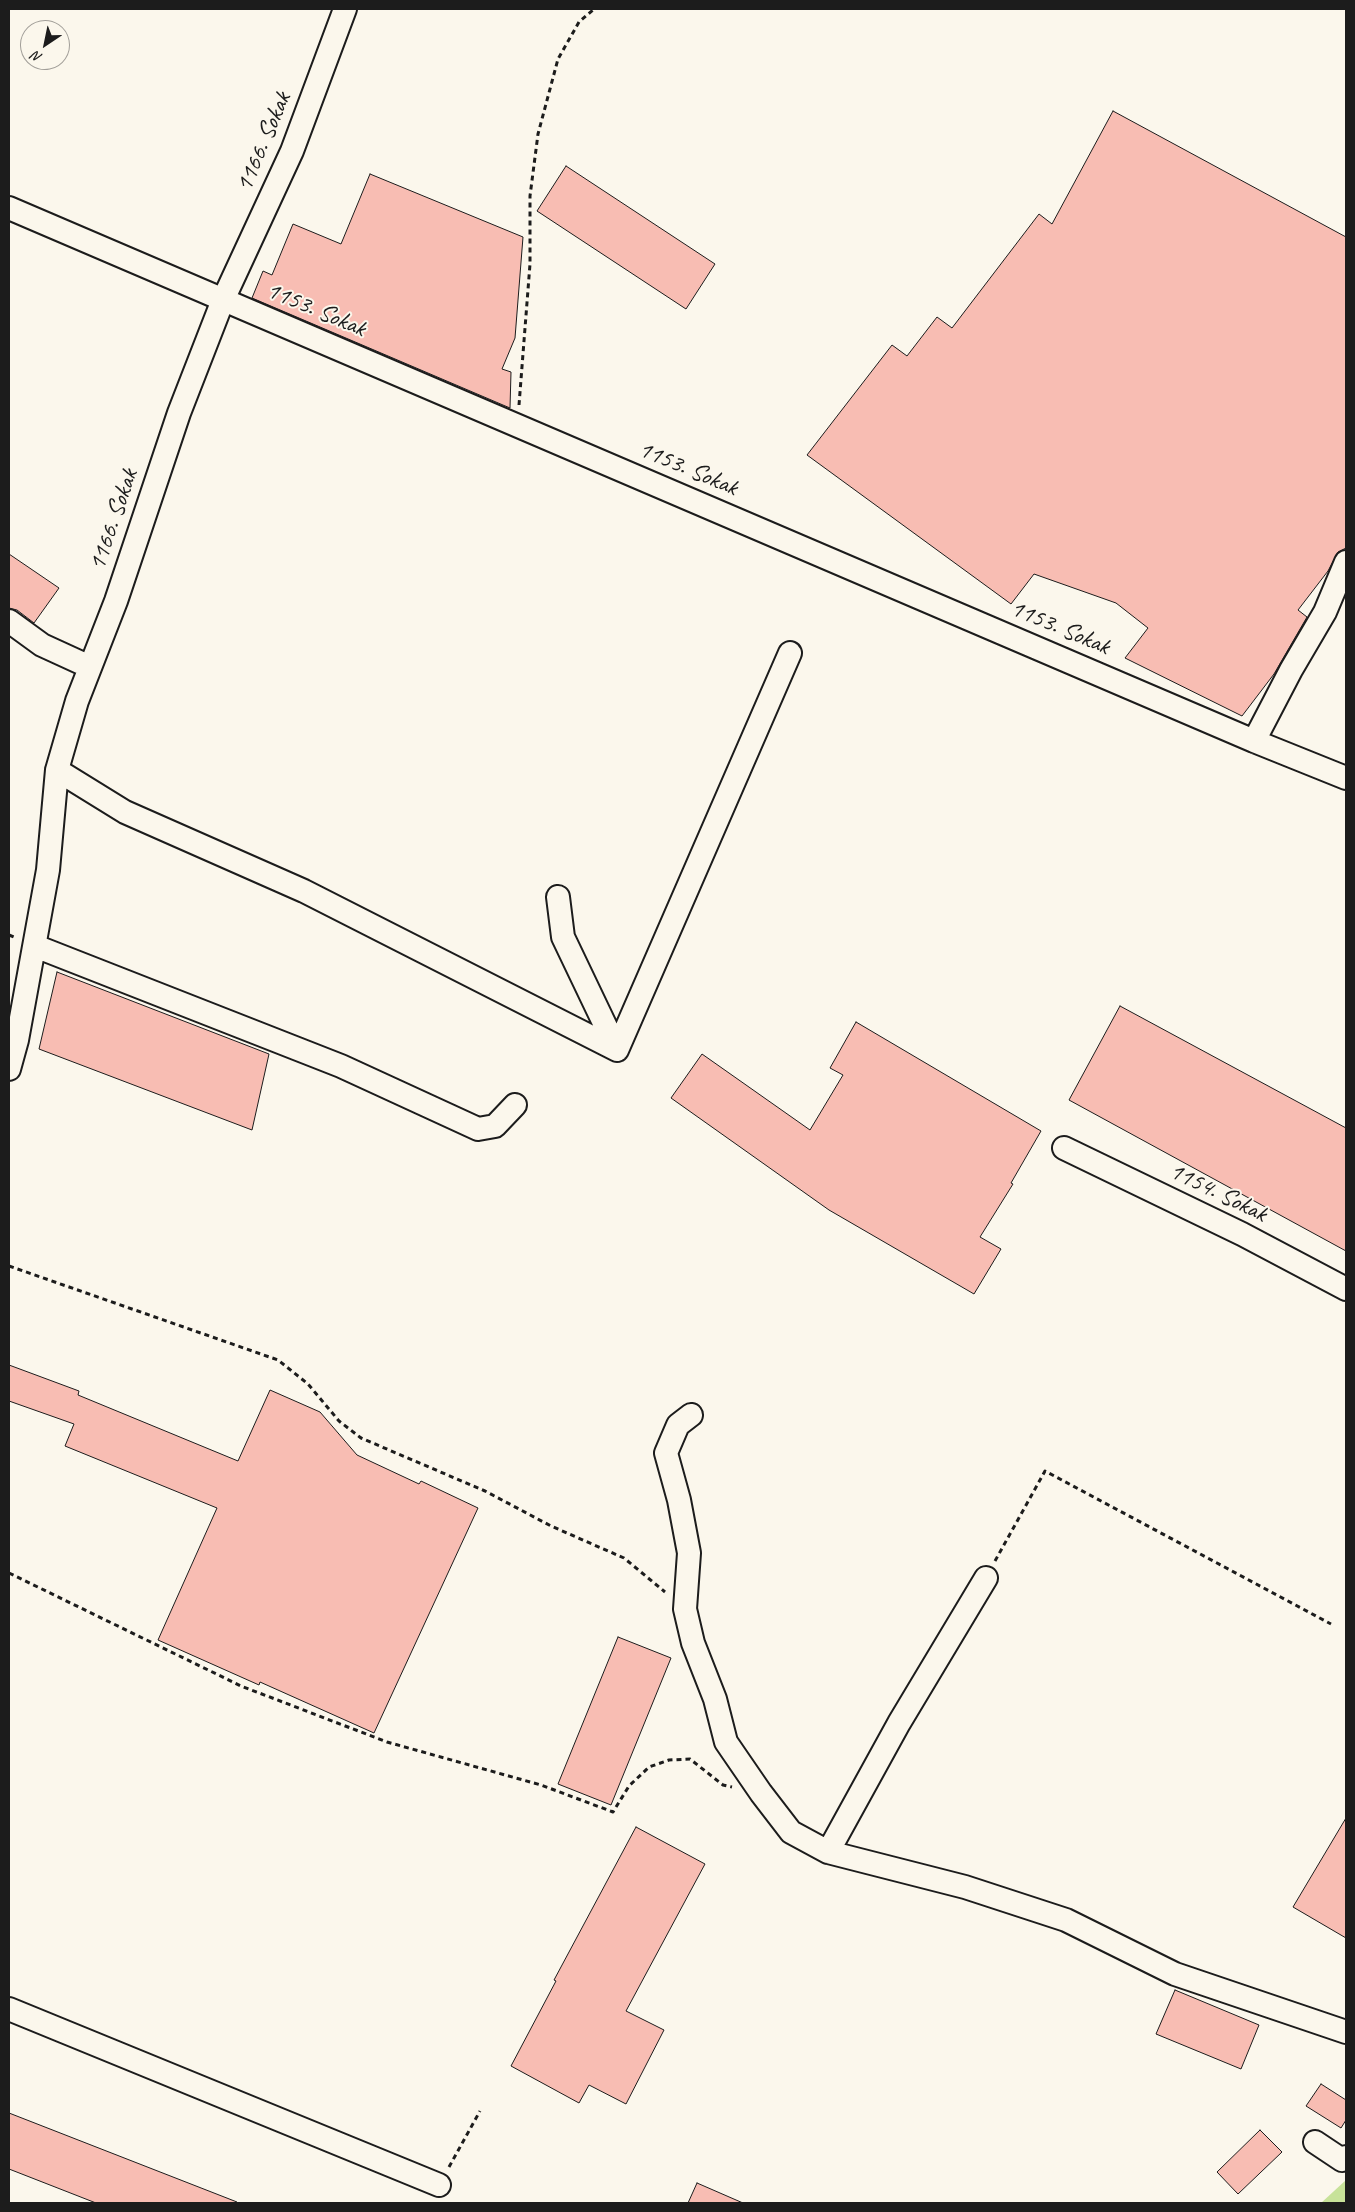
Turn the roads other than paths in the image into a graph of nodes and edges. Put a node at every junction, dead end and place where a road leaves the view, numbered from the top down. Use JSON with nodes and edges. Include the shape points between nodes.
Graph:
{"nodes":[{"id":1,"x":346,"y":9,"type":"edge"},
{"id":2,"x":9,"y":208,"type":"edge"},
{"id":3,"x":223,"y":300,"type":"junction"},
{"id":4,"x":1346,"y":562,"type":"edge"},
{"id":5,"x":9,"y":621,"type":"edge"},
{"id":6,"x":790,"y":652,"type":"dead end"},
{"id":7,"x":90,"y":668,"type":"junction"},
{"id":8,"x":1254,"y":741,"type":"junction"},
{"id":9,"x":57,"y":770,"type":"junction"},
{"id":10,"x":1346,"y":778,"type":"edge"},
{"id":11,"x":558,"y":897,"type":"dead end"},
{"id":12,"x":35,"y":946,"type":"junction"},
{"id":13,"x":617,"y":1050,"type":"junction"},
{"id":14,"x":9,"y":1069,"type":"edge"},
{"id":15,"x":515,"y":1105,"type":"dead end"},
{"id":16,"x":1064,"y":1148,"type":"dead end"},
{"id":17,"x":1346,"y":1289,"type":"edge"},
{"id":18,"x":691,"y":1415,"type":"dead end"},
{"id":19,"x":986,"y":1578,"type":"road end"},
{"id":20,"x":828,"y":1852,"type":"junction"},
{"id":21,"x":9,"y":2009,"type":"edge"},
{"id":22,"x":1346,"y":2032,"type":"edge"},
{"id":23,"x":1315,"y":2142,"type":"dead end"},
{"id":24,"x":1346,"y":2157,"type":"edge"},
{"id":25,"x":440,"y":2184,"type":"road end"}],
"edges":[{"from":1,"to":3,"type":"street","name":"1166. Sokak","via":[[292,152]]},
{"from":2,"to":3,"type":"street","name":"1153. Sokak"},
{"from":3,"to":7,"type":"street","name":"1166. Sokak","via":[[179,413]]},
{"from":3,"to":8,"type":"street","name":"1153. Sokak"},
{"from":4,"to":8,"type":"street","via":[[1325,612]]},
{"from":5,"to":7,"type":"street","via":[[42,645]]},
{"from":6,"to":13,"type":"street"},
{"from":7,"to":9,"type":"street","name":"1166. Sokak"},
{"from":8,"to":10,"type":"street","name":"1153. Sokak"},
{"from":9,"to":12,"type":"street","name":"1166. Sokak","via":[[48,870]]},
{"from":9,"to":13,"type":"street","via":[[125,812],[304,892]]},
{"from":11,"to":13,"type":"street","via":[[563,937]]},
{"from":12,"to":14,"type":"street","name":"1166. Sokak"},
{"from":12,"to":15,"type":"street","via":[[341,1066],[478,1129],[495,1126]]},
{"from":16,"to":17,"type":"street","name":"1154. Sokak","via":[[1242,1234]]},
{"from":18,"to":20,"type":"street","via":[[678,1425],[666,1453],[689,1553],[685,1609],[692,1643],[715,1699],[726,1742],[791,1832]]},
{"from":19,"to":20,"type":"street","via":[[899,1723]]},
{"from":20,"to":22,"type":"street","via":[[965,1887],[1066,1920],[1175,1974]]},
{"from":21,"to":25,"type":"street"},
{"from":23,"to":24,"type":"street","via":[[1342,2160]]}]}
